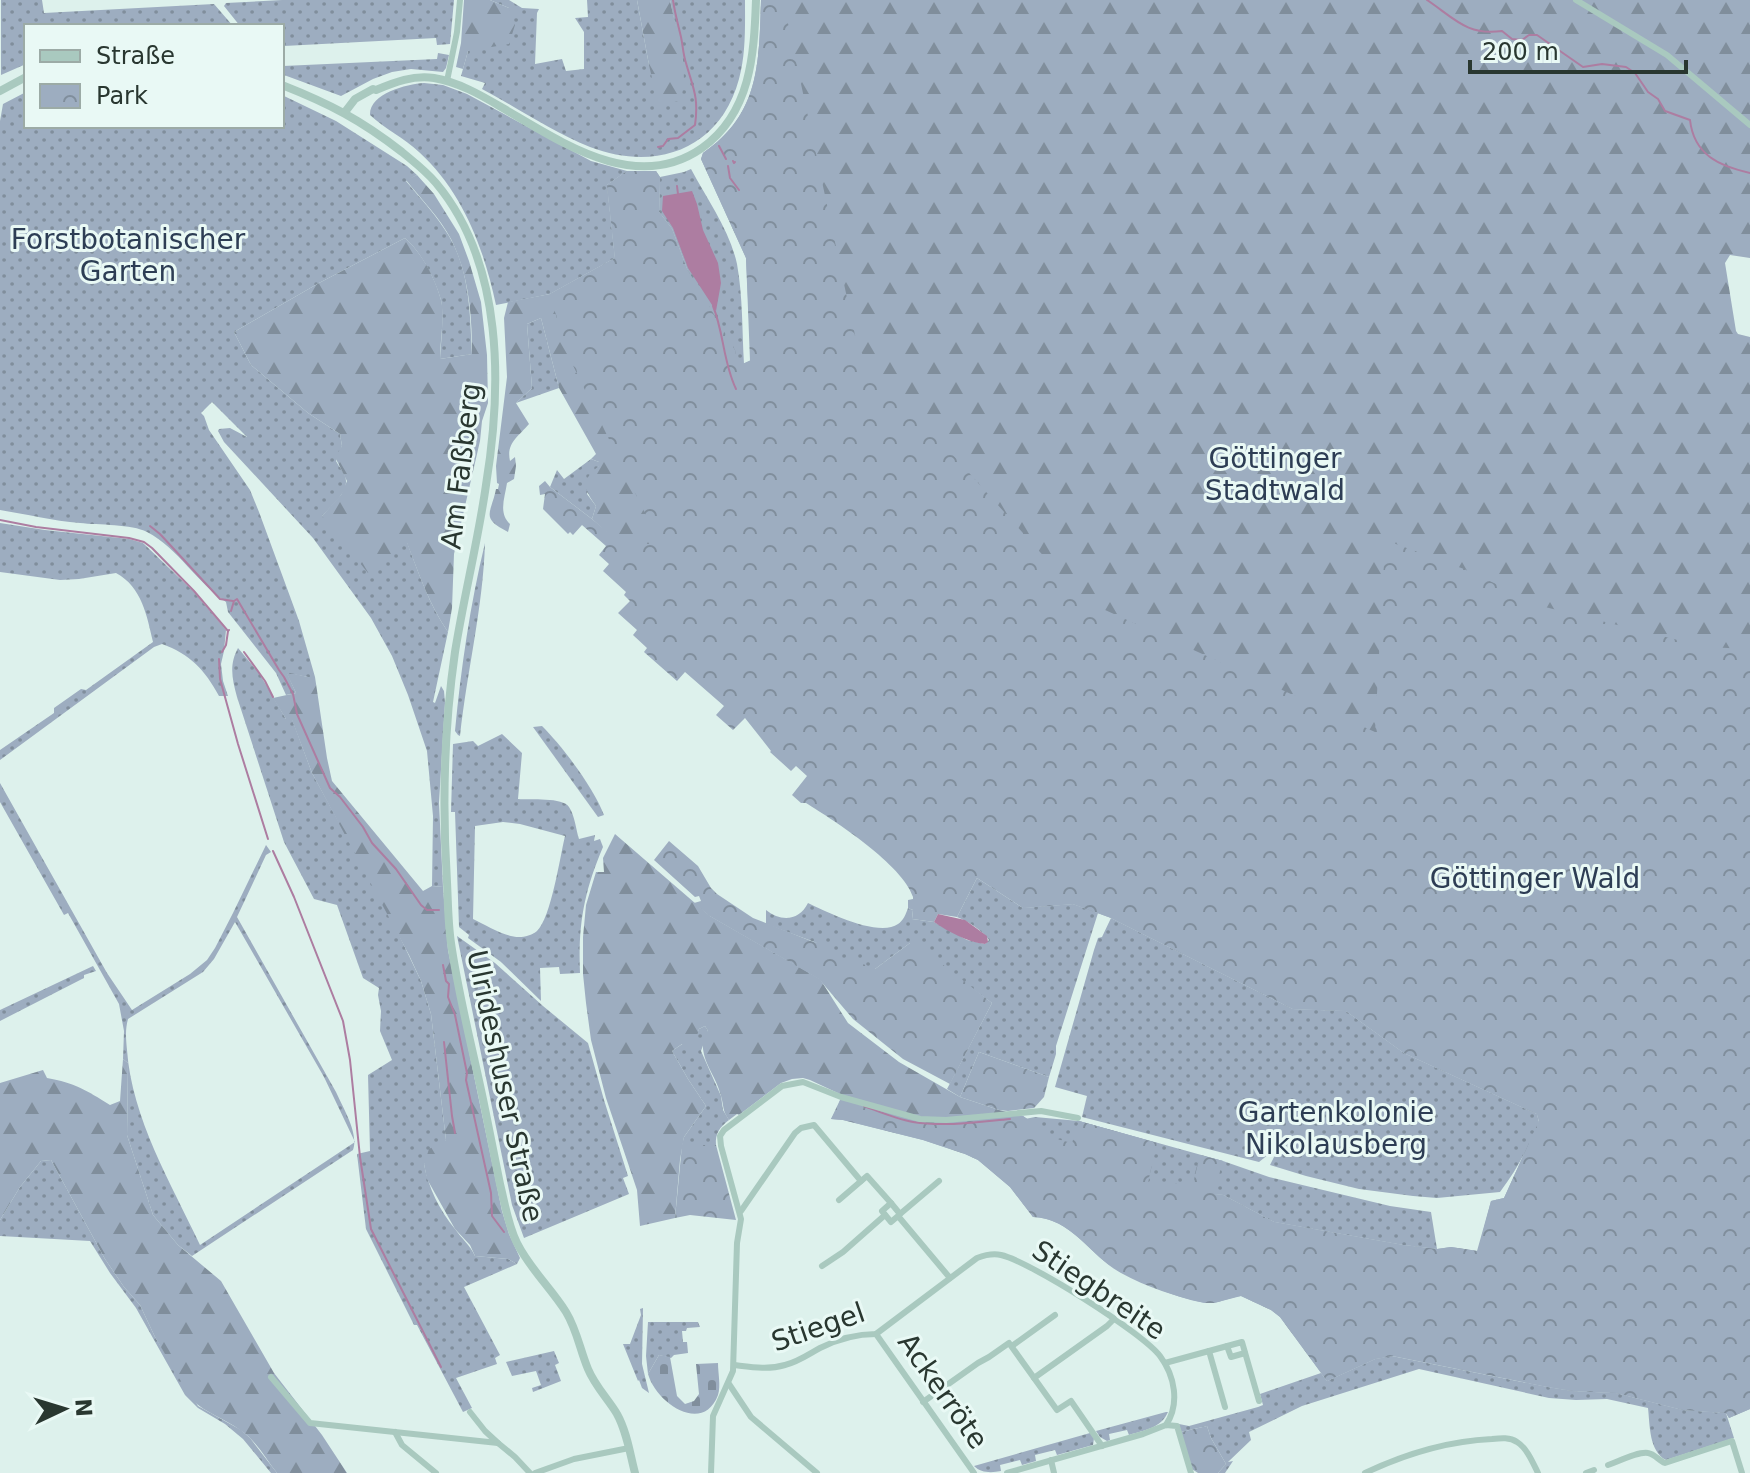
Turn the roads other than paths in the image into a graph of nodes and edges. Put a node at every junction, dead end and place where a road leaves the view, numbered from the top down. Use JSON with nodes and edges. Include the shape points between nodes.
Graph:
{"nodes":[{"id":1,"x":460,"y":0,"type":"edge"},
{"id":2,"x":756,"y":0,"type":"edge"},
{"id":3,"x":1576,"y":0,"type":"edge"},
{"id":4,"x":24,"y":77,"type":"edge"},
{"id":5,"x":447,"y":81,"type":"junction"},
{"id":6,"x":284,"y":86,"type":"edge"},
{"id":7,"x":0,"y":89,"type":"edge"},
{"id":8,"x":345,"y":115,"type":"junction"},
{"id":9,"x":1750,"y":125,"type":"edge"},
{"id":10,"x":444,"y":773,"type":"joint"},
{"id":11,"x":1078,"y":1118,"type":"dead end"},
{"id":12,"x":861,"y":1181,"type":"junction"},
{"id":13,"x":939,"y":1181,"type":"dead end"},
{"id":14,"x":839,"y":1200,"type":"dead end"},
{"id":15,"x":891,"y":1203,"type":"junction"},
{"id":16,"x":740,"y":1211,"type":"junction"},
{"id":17,"x":885,"y":1215,"type":"junction"},
{"id":18,"x":899,"y":1215,"type":"junction"},
{"id":19,"x":989,"y":1254,"type":"joint"},
{"id":20,"x":822,"y":1266,"type":"dead end"},
{"id":21,"x":950,"y":1278,"type":"junction"},
{"id":22,"x":1055,"y":1315,"type":"dead end"},
{"id":23,"x":1114,"y":1319,"type":"junction"},
{"id":24,"x":876,"y":1334,"type":"junction"},
{"id":25,"x":1012,"y":1346,"type":"junction"},
{"id":26,"x":1227,"y":1346,"type":"junction"},
{"id":27,"x":1209,"y":1351,"type":"junction"},
{"id":28,"x":1245,"y":1353,"type":"junction"},
{"id":29,"x":1165,"y":1363,"type":"junction"},
{"id":30,"x":734,"y":1365,"type":"junction"},
{"id":31,"x":271,"y":1377,"type":"dead end"},
{"id":32,"x":1034,"y":1378,"type":"junction"},
{"id":33,"x":729,"y":1384,"type":"junction"},
{"id":34,"x":1259,"y":1401,"type":"dead end"},
{"id":35,"x":923,"y":1402,"type":"junction"},
{"id":36,"x":1225,"y":1407,"type":"dead end"},
{"id":37,"x":470,"y":1412,"type":"dead end"},
{"id":38,"x":1166,"y":1425,"type":"junction"},
{"id":39,"x":395,"y":1432,"type":"junction"},
{"id":40,"x":498,"y":1443,"type":"junction"},
{"id":41,"x":1102,"y":1446,"type":"junction"},
{"id":42,"x":629,"y":1448,"type":"junction"},
{"id":43,"x":1051,"y":1460,"type":"junction"},
{"id":44,"x":1608,"y":1465,"type":"dead end"},
{"id":45,"x":1594,"y":1470,"type":"dead end"},
{"id":46,"x":436,"y":1473,"type":"edge"},
{"id":47,"x":532,"y":1473,"type":"edge"},
{"id":48,"x":635,"y":1473,"type":"edge"},
{"id":49,"x":711,"y":1473,"type":"edge"},
{"id":50,"x":817,"y":1473,"type":"edge"},
{"id":51,"x":974,"y":1473,"type":"edge"},
{"id":52,"x":1007,"y":1473,"type":"edge"},
{"id":53,"x":1054,"y":1473,"type":"edge"},
{"id":54,"x":1191,"y":1473,"type":"edge"},
{"id":55,"x":1365,"y":1473,"type":"edge"},
{"id":56,"x":1538,"y":1473,"type":"edge"},
{"id":57,"x":1586,"y":1473,"type":"edge"},
{"id":58,"x":1742,"y":1473,"type":"edge"}],
"edges":[{"from":1,"to":5,"type":"street"},
{"from":2,"to":5,"type":"street","via":[[753,55],[741,102],[719,134],[671,163],[627,166],[590,155]]},
{"from":3,"to":9,"type":"street","via":[[1667,55]]},
{"from":4,"to":7,"type":"street"},
{"from":5,"to":8,"type":"street","via":[[407,78],[376,90]]},
{"from":6,"to":8,"type":"street","name":"Am Faßberg"},
{"from":8,"to":10,"type":"street","name":"Am Faßberg","via":[[418,165],[451,204],[470,239],[490,313],[495,392],[491,443],[455,654]]},
{"from":10,"to":42,"type":"street","name":"Ulrideshuser Straße","via":[[451,942],[510,1223],[527,1261],[567,1314],[588,1370],[617,1414]]},
{"from":11,"to":16,"type":"street","via":[[1041,1111],[920,1119],[803,1082],[782,1086],[721,1134]]},
{"from":12,"to":14,"type":"street"},
{"from":12,"to":15,"type":"street","via":[[867,1176]]},
{"from":12,"to":16,"type":"street","via":[[814,1125],[801,1128]]},
{"from":13,"to":18,"type":"street"},
{"from":15,"to":17,"type":"street","via":[[882,1211]]},
{"from":15,"to":18,"type":"street"},
{"from":16,"to":30,"type":"street"},
{"from":17,"to":18,"type":"street","via":[[891,1222]]},
{"from":17,"to":20,"type":"street"},
{"from":18,"to":21,"type":"street"},
{"from":19,"to":21,"type":"street","name":"Stiegel"},
{"from":19,"to":23,"type":"street","name":"Stiegbreite","via":[[1016,1261]]},
{"from":21,"to":24,"type":"street","name":"Stiegel"},
{"from":22,"to":25,"type":"street"},
{"from":23,"to":29,"type":"street","name":"Stiegbreite"},
{"from":23,"to":32,"type":"street"},
{"from":24,"to":30,"type":"street","name":"Stiegel","via":[[837,1340],[784,1366]]},
{"from":24,"to":35,"type":"street","name":"Ackerröte"},
{"from":25,"to":32,"type":"street"},
{"from":25,"to":35,"type":"street","via":[[1009,1343]]},
{"from":26,"to":27,"type":"street"},
{"from":26,"to":28,"type":"street","via":[[1231,1357]]},
{"from":26,"to":28,"type":"street","via":[[1242,1342]]},
{"from":27,"to":29,"type":"street"},
{"from":27,"to":36,"type":"street"},
{"from":28,"to":34,"type":"street"},
{"from":29,"to":38,"type":"street","name":"Stiegbreite","via":[[1174,1393]]},
{"from":30,"to":33,"type":"street"},
{"from":31,"to":39,"type":"street","via":[[310,1423]]},
{"from":32,"to":41,"type":"street","via":[[1057,1410],[1071,1401]]},
{"from":33,"to":49,"type":"street","via":[[713,1416]]},
{"from":33,"to":50,"type":"street","via":[[751,1417]]},
{"from":35,"to":51,"type":"street","name":"Ackerröte"},
{"from":37,"to":40,"type":"street"},
{"from":38,"to":41,"type":"street"},
{"from":38,"to":54,"type":"street","via":[[1177,1426]]},
{"from":39,"to":40,"type":"street"},
{"from":39,"to":46,"type":"street","via":[[402,1445]]},
{"from":40,"to":47,"type":"street"},
{"from":41,"to":43,"type":"street"},
{"from":42,"to":47,"type":"street"},
{"from":42,"to":48,"type":"street","name":"Ulrideshuser Straße"},
{"from":43,"to":52,"type":"street"},
{"from":43,"to":53,"type":"street"},
{"from":44,"to":58,"type":"street","via":[[1647,1452],[1665,1463],[1732,1441]]},
{"from":45,"to":57,"type":"street"},
{"from":55,"to":56,"type":"street","via":[[1440,1446],[1499,1438],[1519,1443]]}]}
